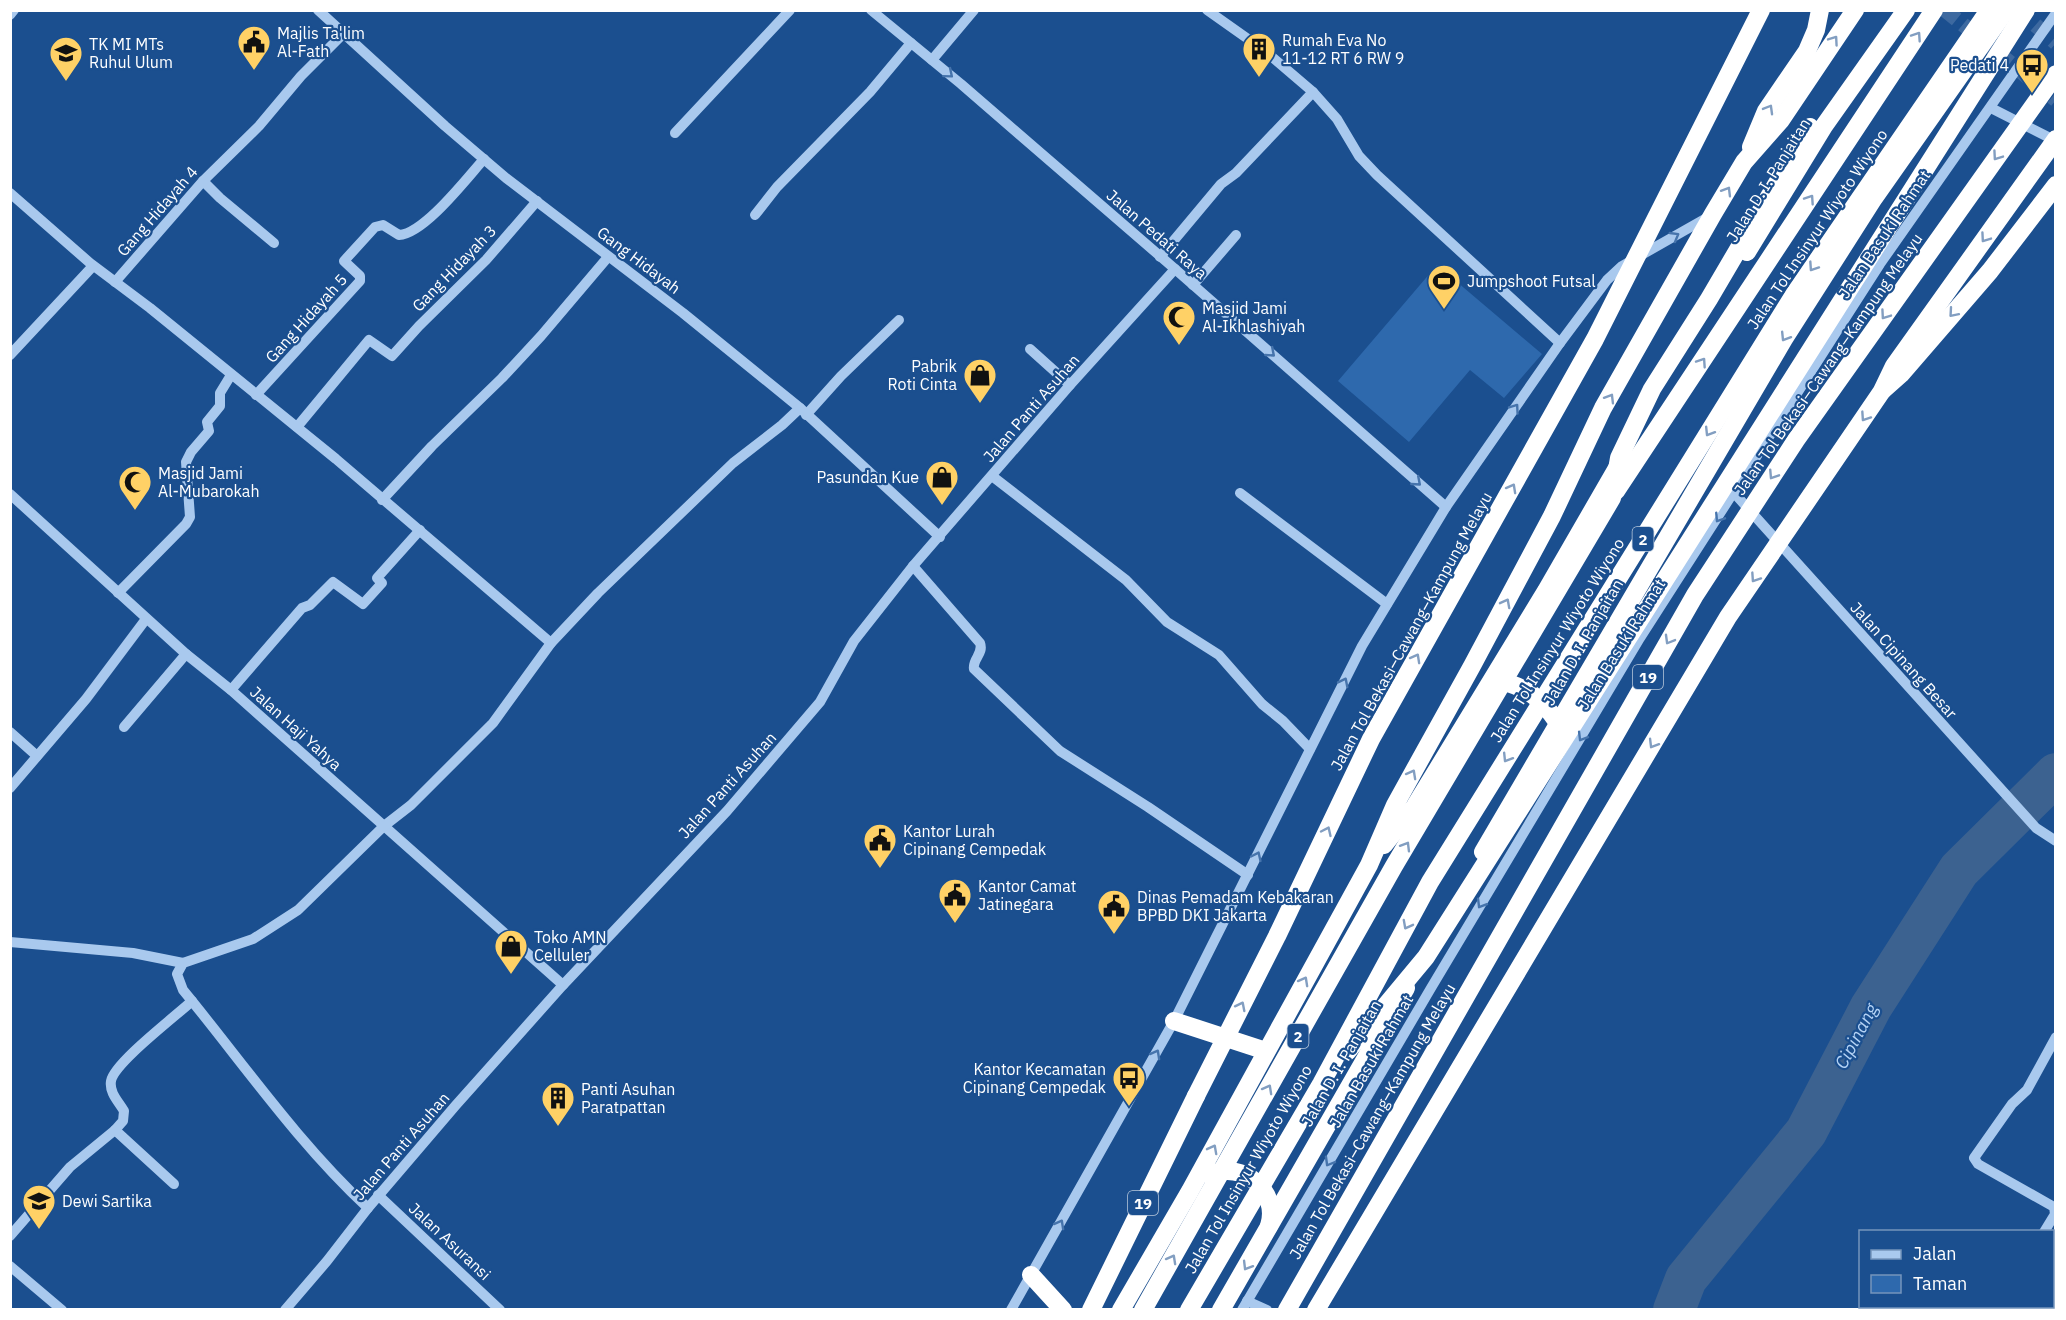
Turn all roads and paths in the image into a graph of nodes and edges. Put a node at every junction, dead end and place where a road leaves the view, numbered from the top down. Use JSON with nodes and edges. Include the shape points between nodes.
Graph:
{"nodes":[{"id":1,"x":14,"y":10,"type":"edge"},
{"id":2,"x":318,"y":10,"type":"edge"},
{"id":3,"x":790,"y":10,"type":"edge"},
{"id":4,"x":872,"y":10,"type":"edge"},
{"id":5,"x":974,"y":10,"type":"edge"},
{"id":6,"x":1207,"y":10,"type":"edge"},
{"id":7,"x":1761,"y":10,"type":"edge"},
{"id":8,"x":1820,"y":10,"type":"edge"},
{"id":9,"x":1855,"y":10,"type":"edge"},
{"id":10,"x":1893,"y":10,"type":"edge"},
{"id":11,"x":1906,"y":10,"type":"edge"},
{"id":12,"x":1934,"y":10,"type":"edge"},
{"id":13,"x":1989,"y":10,"type":"edge"},
{"id":14,"x":2006,"y":10,"type":"edge"},
{"id":15,"x":2026,"y":10,"type":"edge"},
{"id":16,"x":2055,"y":13,"type":"edge"},
{"id":17,"x":10,"y":15,"type":"edge"},
{"id":18,"x":342,"y":34,"type":"junction"},
{"id":19,"x":911,"y":43,"type":"junction"},
{"id":20,"x":932,"y":60,"type":"junction"},
{"id":21,"x":2055,"y":74,"type":"edge"},
{"id":22,"x":1313,"y":92,"type":"junction"},
{"id":23,"x":1991,"y":108,"type":"junction"},
{"id":24,"x":675,"y":133,"type":"dead end"},
{"id":25,"x":2055,"y":140,"type":"edge"},
{"id":26,"x":484,"y":159,"type":"junction"},
{"id":27,"x":1744,"y":162,"type":"junction"},
{"id":28,"x":203,"y":181,"type":"junction"},
{"id":29,"x":2055,"y":185,"type":"edge"},
{"id":30,"x":10,"y":193,"type":"edge"},
{"id":31,"x":537,"y":201,"type":"junction"},
{"id":32,"x":1713,"y":214,"type":"junction"},
{"id":33,"x":755,"y":215,"type":"dead end"},
{"id":34,"x":1236,"y":235,"type":"dead end"},
{"id":35,"x":274,"y":243,"type":"dead end"},
{"id":36,"x":608,"y":256,"type":"junction"},
{"id":37,"x":1160,"y":257,"type":"junction"},
{"id":38,"x":93,"y":266,"type":"junction"},
{"id":39,"x":1175,"y":268,"type":"junction"},
{"id":40,"x":115,"y":282,"type":"junction"},
{"id":41,"x":1192,"y":285,"type":"junction"},
{"id":42,"x":899,"y":320,"type":"dead end"},
{"id":43,"x":1560,"y":343,"type":"junction"},
{"id":44,"x":1030,"y":349,"type":"dead end"},
{"id":45,"x":10,"y":355,"type":"edge"},
{"id":46,"x":231,"y":375,"type":"junction"},
{"id":47,"x":1070,"y":385,"type":"junction"},
{"id":48,"x":1882,"y":391,"type":"junction"},
{"id":49,"x":256,"y":395,"type":"junction"},
{"id":50,"x":803,"y":412,"type":"junction"},
{"id":51,"x":297,"y":427,"type":"junction"},
{"id":52,"x":992,"y":476,"type":"junction"},
{"id":53,"x":1240,"y":493,"type":"dead end"},
{"id":54,"x":10,"y":494,"type":"edge"},
{"id":55,"x":1735,"y":494,"type":"junction"},
{"id":56,"x":1612,"y":498,"type":"junction"},
{"id":57,"x":382,"y":500,"type":"junction"},
{"id":58,"x":1446,"y":507,"type":"junction"},
{"id":59,"x":420,"y":530,"type":"junction"},
{"id":60,"x":940,"y":537,"type":"junction"},
{"id":61,"x":913,"y":566,"type":"junction"},
{"id":62,"x":118,"y":593,"type":"junction"},
{"id":63,"x":1387,"y":604,"type":"junction"},
{"id":64,"x":146,"y":619,"type":"junction"},
{"id":65,"x":551,"y":643,"type":"junction"},
{"id":66,"x":186,"y":654,"type":"junction"},
{"id":67,"x":1494,"y":679,"type":"junction"},
{"id":68,"x":231,"y":690,"type":"junction"},
{"id":69,"x":1558,"y":723,"type":"junction"},
{"id":70,"x":124,"y":727,"type":"dead end"},
{"id":71,"x":10,"y":732,"type":"edge"},
{"id":72,"x":1310,"y":750,"type":"junction"},
{"id":73,"x":37,"y":756,"type":"junction"},
{"id":74,"x":10,"y":788,"type":"edge"},
{"id":75,"x":384,"y":826,"type":"junction"},
{"id":76,"x":2055,"y":841,"type":"edge"},
{"id":77,"x":1369,"y":865,"type":"junction"},
{"id":78,"x":1248,"y":875,"type":"junction"},
{"id":79,"x":10,"y":942,"type":"edge"},
{"id":80,"x":183,"y":963,"type":"junction"},
{"id":81,"x":563,"y":985,"type":"junction"},
{"id":82,"x":192,"y":1001,"type":"junction"},
{"id":83,"x":1174,"y":1021,"type":"junction"},
{"id":84,"x":2055,"y":1042,"type":"edge"},
{"id":85,"x":1266,"y":1051,"type":"junction"},
{"id":86,"x":1322,"y":1084,"type":"junction"},
{"id":87,"x":115,"y":1130,"type":"junction"},
{"id":88,"x":174,"y":1184,"type":"dead end"},
{"id":89,"x":1190,"y":1191,"type":"junction"},
{"id":90,"x":378,"y":1195,"type":"junction"},
{"id":91,"x":368,"y":1208,"type":"junction"},
{"id":92,"x":2045,"y":1230,"type":"edge"},
{"id":93,"x":1267,"y":1232,"type":"junction"},
{"id":94,"x":10,"y":1236,"type":"edge"},
{"id":95,"x":10,"y":1266,"type":"edge"},
{"id":96,"x":1031,"y":1275,"type":"junction"},
{"id":97,"x":1245,"y":1305,"type":"edge"},
{"id":98,"x":500,"y":1309,"type":"edge"},
{"id":99,"x":62,"y":1310,"type":"edge"},
{"id":100,"x":285,"y":1310,"type":"edge"},
{"id":101,"x":1011,"y":1310,"type":"edge"},
{"id":102,"x":1063,"y":1310,"type":"edge"},
{"id":103,"x":1091,"y":1310,"type":"edge"},
{"id":104,"x":1121,"y":1310,"type":"edge"},
{"id":105,"x":1143,"y":1310,"type":"edge"},
{"id":106,"x":1189,"y":1310,"type":"edge"},
{"id":107,"x":1221,"y":1310,"type":"edge"},
{"id":108,"x":1267,"y":1310,"type":"edge"},
{"id":109,"x":1287,"y":1310,"type":"edge"},
{"id":110,"x":1316,"y":1310,"type":"edge"}],
"edges":[{"from":1,"to":17,"type":"street"},
{"from":2,"to":18,"type":"street","name":"Gang Hidayah"},
{"from":3,"to":24,"type":"street"},
{"from":4,"to":19,"type":"street","name":"Jalan Pedati Raya"},
{"from":5,"to":20,"type":"street"},
{"from":6,"to":22,"type":"street","via":[[1265,51]]},
{"from":103,"to":7,"type":"highway","name":"Jalan Tol Bekasi–Cawang–Kampung Melayu","number":"19","one_way":true,"bridge":true,"via":[[1371,738],[1595,339]]},
{"from":27,"to":8,"type":"highway","one_way":true,"via":[[1766,111],[1807,51]]},
{"from":27,"to":9,"type":"highway","name":"Jalan D. I. Panjaitan","one_way":true,"via":[[1781,120]]},
{"from":10,"to":56,"type":"highway","bridge":true,"via":[[1810,127],[1653,389],[1619,458]]},
{"from":11,"to":67,"type":"highway","name":"Jalan D. I. Panjaitan","via":[[1824,126],[1686,348]]},
{"from":56,"to":12,"type":"highway","name":"Jalan Tol Insinyur Wiyoto Wiyono","number":"2","one_way":true},
{"from":13,"to":86,"type":"highway","name":"Jalan Tol Insinyur Wiyoto Wiyono","number":"2","one_way":true,"bridge":true,"via":[[1795,293],[1430,882]]},
{"from":14,"to":69,"type":"highway","name":"Jalan D. I. Panjaitan","one_way":true,"via":[[1874,198],[1784,339]]},
{"from":15,"to":86,"type":"highway","bridge":true,"via":[[1426,957]]},
{"from":16,"to":23,"type":"street","name":"Jalan Basuki Rahmat"},
{"from":18,"to":26,"type":"street","name":"Gang Hidayah"},
{"from":18,"to":28,"type":"street","name":"Gang Hidayah 4"},
{"from":19,"to":20,"type":"street","name":"Jalan Pedati Raya"},
{"from":19,"to":33,"type":"street"},
{"from":20,"to":37,"type":"street","name":"Jalan Pedati Raya","one_way":true},
{"from":21,"to":109,"type":"highway","name":"Jalan Tol Bekasi–Cawang–Kampung Melayu","number":"19","one_way":true,"bridge":true,"via":[[1796,440],[1695,595]]},
{"from":22,"to":37,"type":"street","via":[[1221,184]]},
{"from":22,"to":43,"type":"street","via":[[1377,175]]},
{"from":23,"to":25,"type":"street"},
{"from":23,"to":55,"type":"street","name":"Jalan Basuki Rahmat","via":[[1880,264]]},
{"from":25,"to":48,"type":"highway","one_way":true,"bridge":true,"via":[[1894,366]]},
{"from":26,"to":31,"type":"street","name":"Gang Hidayah"},
{"from":26,"to":49,"type":"street","name":"Gang Hidayah 5","via":[[438,211],[411,233],[399,235],[379,225],[345,260],[360,281]]},
{"from":32,"to":27,"type":"highway","name":"Jalan D. I. Panjaitan","one_way":true},
{"from":28,"to":35,"type":"street"},
{"from":28,"to":40,"type":"street","name":"Gang Hidayah 4"},
{"from":29,"to":48,"type":"highway","one_way":true,"via":[[1990,271]]},
{"from":30,"to":38,"type":"street"},
{"from":31,"to":36,"type":"street","name":"Gang Hidayah"},
{"from":31,"to":51,"type":"street","name":"Gang Hidayah 3","via":[[486,260],[392,356],[369,340]]},
{"from":43,"to":32,"type":"street","one_way":true,"via":[[1601,287],[1622,266]]},
{"from":77,"to":32,"type":"highway","name":"Jalan D. I. Panjaitan","one_way":true,"via":[[1395,805],[1547,525],[1603,408]]},
{"from":34,"to":41,"type":"street"},
{"from":36,"to":50,"type":"street","name":"Gang Hidayah"},
{"from":36,"to":57,"type":"street","via":[[541,336]]},
{"from":37,"to":39,"type":"street","name":"Jalan Pedati Raya"},
{"from":38,"to":40,"type":"street"},
{"from":38,"to":45,"type":"street"},
{"from":39,"to":41,"type":"street","name":"Jalan Pedati Raya"},
{"from":39,"to":47,"type":"street","name":"Jalan Panti Asuhan"},
{"from":40,"to":46,"type":"street"},
{"from":41,"to":58,"type":"street","name":"Jalan Pedati Raya","one_way":true},
{"from":42,"to":50,"type":"street"},
{"from":58,"to":43,"type":"street","one_way":true},
{"from":44,"to":47,"type":"street"},
{"from":46,"to":49,"type":"street"},
{"from":46,"to":62,"type":"street","via":[[220,393],[220,406],[207,422],[209,431],[186,462],[190,517]]},
{"from":47,"to":52,"type":"street","name":"Jalan Panti Asuhan"},
{"from":48,"to":110,"type":"highway","one_way":true,"bridge":true,"via":[[1728,617]]},
{"from":49,"to":51,"type":"street"},
{"from":50,"to":60,"type":"street","name":"Gang Hidayah"},
{"from":50,"to":65,"type":"street","via":[[733,463]]},
{"from":51,"to":57,"type":"street"},
{"from":52,"to":60,"type":"street","name":"Jalan Panti Asuhan"},
{"from":52,"to":72,"type":"street","via":[[1126,580],[1167,622],[1219,655]]},
{"from":53,"to":63,"type":"street"},
{"from":54,"to":62,"type":"street","name":"Jalan Haji Yahya"},
{"from":55,"to":76,"type":"street","name":"Jalan Cipinang Besar","via":[[2036,828]]},
{"from":55,"to":97,"type":"street","name":"Jalan Basuki Rahmat","one_way":true,"via":[[1640,638]]},
{"from":105,"to":56,"type":"highway","name":"Jalan Tol Insinyur Wiyoto Wiyono","number":"2","one_way":true,"bridge":true,"via":[[1394,866]]},
{"from":57,"to":59,"type":"street"},
{"from":58,"to":63,"type":"street"},
{"from":59,"to":65,"type":"street"},
{"from":59,"to":68,"type":"street","via":[[377,578],[382,583],[363,604],[333,582],[302,608]]},
{"from":60,"to":61,"type":"street","name":"Jalan Panti Asuhan"},
{"from":61,"to":78,"type":"street","via":[[980,644],[974,669],[1060,752]]},
{"from":61,"to":81,"type":"street","name":"Jalan Panti Asuhan","via":[[854,641],[820,702],[727,811]]},
{"from":62,"to":64,"type":"street","name":"Jalan Haji Yahya"},
{"from":72,"to":63,"type":"street","one_way":true},
{"from":64,"to":66,"type":"street","name":"Jalan Haji Yahya"},
{"from":64,"to":73,"type":"street"},
{"from":65,"to":75,"type":"street","via":[[493,723],[411,805]]},
{"from":66,"to":68,"type":"street","name":"Jalan Haji Yahya"},
{"from":66,"to":70,"type":"street"},
{"from":67,"to":69,"type":"highway","via":[[1532,693]]},
{"from":67,"to":77,"type":"highway","name":"Jalan D. I. Panjaitan","via":[[1415,806]]},
{"from":68,"to":75,"type":"street","name":"Jalan Haji Yahya"},
{"from":69,"to":93,"type":"highway","name":"Jalan D. I. Panjaitan"},
{"from":71,"to":73,"type":"street"},
{"from":78,"to":72,"type":"street","one_way":true},
{"from":73,"to":74,"type":"street"},
{"from":75,"to":80,"type":"street","via":[[298,910],[253,939]]},
{"from":75,"to":81,"type":"street","name":"Jalan Haji Yahya"},
{"from":85,"to":77,"type":"highway","name":"Jalan D. I. Panjaitan","one_way":true},
{"from":78,"to":83,"type":"street"},
{"from":79,"to":80,"type":"street","via":[[133,953]]},
{"from":80,"to":82,"type":"street","via":[[177,979]]},
{"from":81,"to":90,"type":"street","name":"Jalan Panti Asuhan"},
{"from":82,"to":87,"type":"street","via":[[114,1073],[112,1092],[125,1116]]},
{"from":82,"to":91,"type":"street","via":[[271,1101]]},
{"from":83,"to":85,"type":"highway"},
{"from":96,"to":83,"type":"street","one_way":true},
{"from":84,"to":92,"type":"street","via":[[2027,1090],[2012,1104],[1974,1158],[1978,1164],[2054,1207],[2055,1214]]},
{"from":89,"to":85,"type":"highway","name":"Jalan D. I. Panjaitan","one_way":true},
{"from":86,"to":106,"type":"highway","name":"Jalan Tol Insinyur Wiyoto Wiyono","number":"2","bridge":true},
{"from":87,"to":88,"type":"street"},
{"from":87,"to":94,"type":"street","via":[[70,1167]]},
{"from":89,"to":93,"type":"highway","via":[[1217,1172],[1244,1173],[1267,1196]]},
{"from":89,"to":104,"type":"highway","name":"Jalan D. I. Panjaitan"},
{"from":90,"to":91,"type":"street","name":"Jalan Panti Asuhan"},
{"from":90,"to":98,"type":"street","name":"Jalan Asuransi"},
{"from":91,"to":100,"type":"street","name":"Jalan Panti Asuhan"},
{"from":93,"to":107,"type":"highway","name":"Jalan D. I. Panjaitan","one_way":true},
{"from":95,"to":99,"type":"street"},
{"from":96,"to":101,"type":"street"},
{"from":96,"to":102,"type":"highway"},
{"from":97,"to":108,"type":"street"}]}
